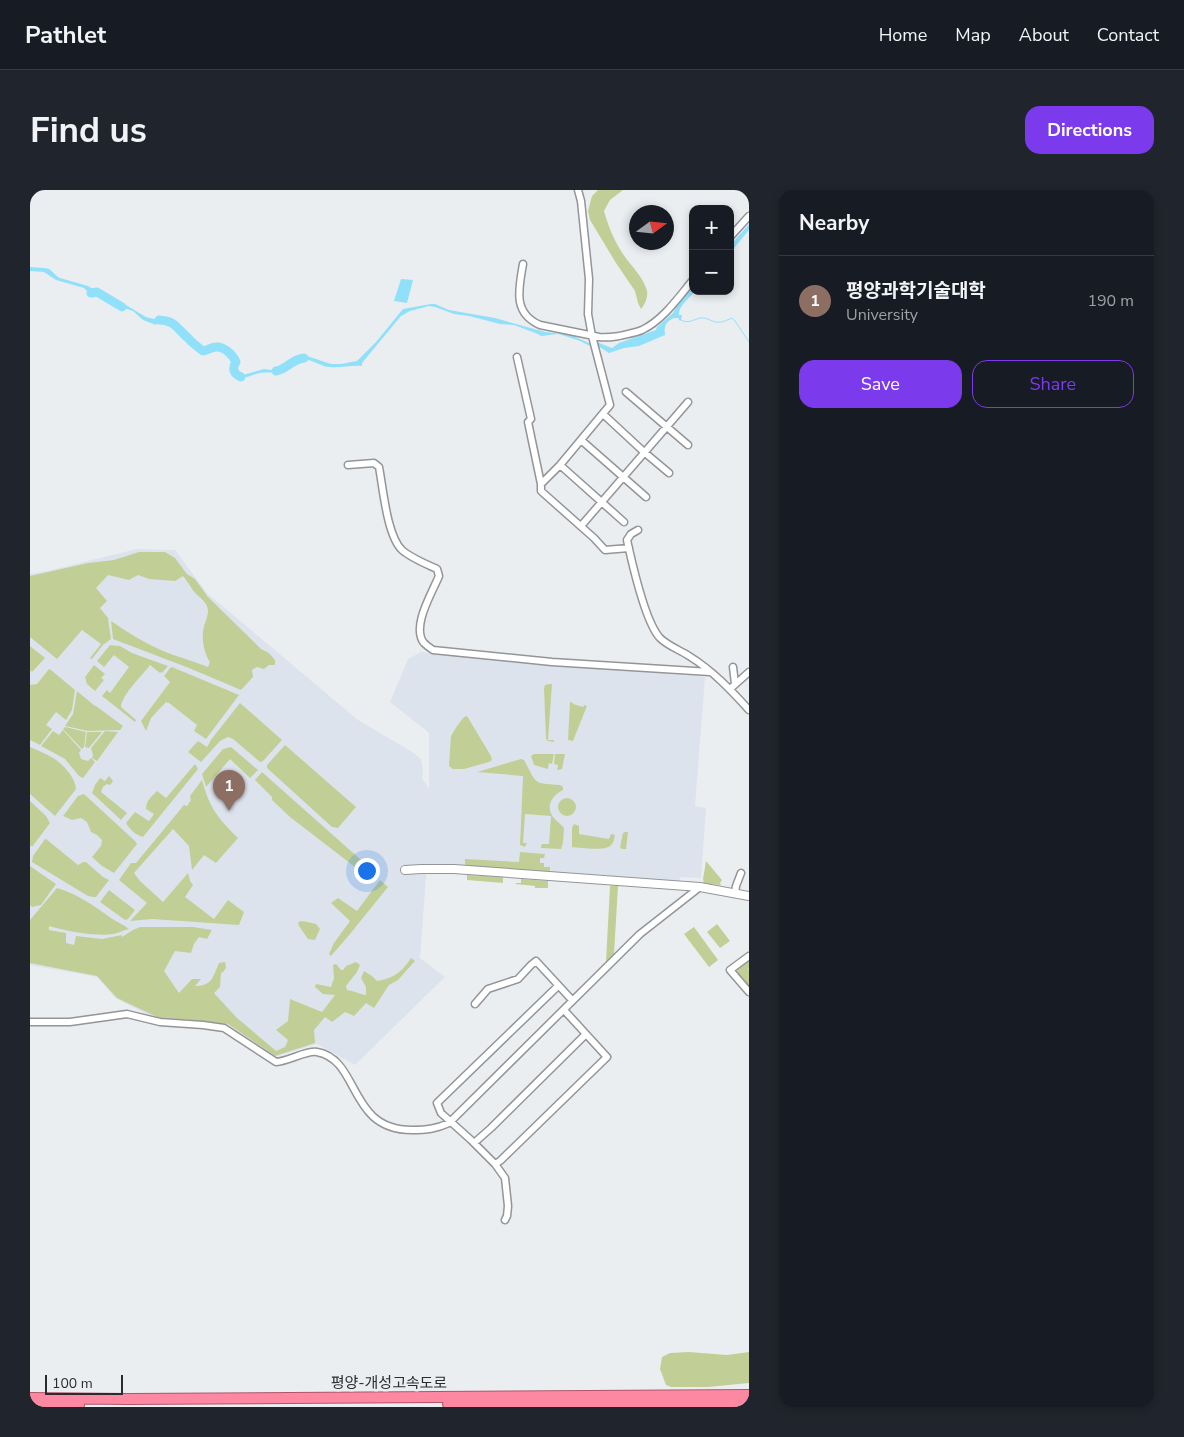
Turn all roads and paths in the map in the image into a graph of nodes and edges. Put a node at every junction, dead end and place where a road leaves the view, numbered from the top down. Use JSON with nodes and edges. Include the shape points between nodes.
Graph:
{"nodes":[{"id":1,"x":578,"y":190,"type":"edge"},
{"id":2,"x":749,"y":216,"type":"edge"},
{"id":3,"x":734,"y":232,"type":"edge"},
{"id":4,"x":523,"y":264,"type":"dead end"},
{"id":5,"x":689,"y":285,"type":"edge"},
{"id":6,"x":593,"y":341,"type":"junction"},
{"id":7,"x":516,"y":357,"type":"dead end"},
{"id":8,"x":626,"y":392,"type":"dead end"},
{"id":9,"x":688,"y":402,"type":"dead end"},
{"id":10,"x":603,"y":414,"type":"junction"},
{"id":11,"x":666,"y":427,"type":"junction"},
{"id":12,"x":582,"y":440,"type":"junction"},
{"id":13,"x":688,"y":445,"type":"dead end"},
{"id":14,"x":644,"y":452,"type":"junction"},
{"id":15,"x":560,"y":464,"type":"junction"},
{"id":16,"x":348,"y":466,"type":"dead end"},
{"id":17,"x":669,"y":473,"type":"dead end"},
{"id":18,"x":624,"y":477,"type":"junction"},
{"id":19,"x":541,"y":484,"type":"junction"},
{"id":20,"x":646,"y":497,"type":"dead end"},
{"id":21,"x":602,"y":501,"type":"junction"},
{"id":22,"x":624,"y":522,"type":"dead end"},
{"id":23,"x":581,"y":526,"type":"junction"},
{"id":24,"x":638,"y":530,"type":"dead end"},
{"id":25,"x":629,"y":548,"type":"junction"},
{"id":26,"x":733,"y":667,"type":"dead end"},
{"id":27,"x":710,"y":672,"type":"junction"},
{"id":28,"x":749,"y":672,"type":"edge"},
{"id":29,"x":733,"y":686,"type":"junction"},
{"id":30,"x":749,"y":710,"type":"edge"},
{"id":31,"x":405,"y":870,"type":"dead end"},
{"id":32,"x":741,"y":873,"type":"dead end"},
{"id":33,"x":700,"y":887,"type":"junction"},
{"id":34,"x":735,"y":893,"type":"junction"},
{"id":35,"x":749,"y":896,"type":"edge"},
{"id":36,"x":749,"y":956,"type":"edge"},
{"id":37,"x":558,"y":986,"type":"junction"},
{"id":38,"x":749,"y":992,"type":"edge"},
{"id":39,"x":572,"y":1000,"type":"junction"},
{"id":40,"x":475,"y":1004,"type":"dead end"},
{"id":41,"x":564,"y":1010,"type":"junction"},
{"id":42,"x":30,"y":1022,"type":"edge"},
{"id":43,"x":586,"y":1034,"type":"junction"},
{"id":44,"x":450,"y":1121,"type":"junction"},
{"id":45,"x":474,"y":1142,"type":"junction"},
{"id":46,"x":494,"y":1164,"type":"junction"},
{"id":47,"x":505,"y":1220,"type":"dead end"},
{"id":48,"x":749,"y":1395,"type":"edge"},
{"id":49,"x":30,"y":1398,"type":"edge"},
{"id":50,"x":749,"y":1402,"type":"edge"},
{"id":51,"x":30,"y":1405,"type":"edge"}],
"edges":[{"from":1,"to":6,"type":"street","via":[[587,251],[588,314]]},
{"from":2,"to":3,"type":"street"},
{"from":4,"to":6,"type":"street","via":[[518,287],[525,315],[540,325]]},
{"from":5,"to":6,"type":"street","via":[[670,308],[643,330]]},
{"from":6,"to":10,"type":"street","via":[[610,405]]},
{"from":7,"to":19,"type":"street","via":[[531,419],[528,422]]},
{"from":8,"to":11,"type":"street"},
{"from":9,"to":11,"type":"street"},
{"from":10,"to":12,"type":"street"},
{"from":10,"to":14,"type":"street"},
{"from":11,"to":13,"type":"street"},
{"from":11,"to":14,"type":"street"},
{"from":12,"to":15,"type":"street"},
{"from":12,"to":18,"type":"street"},
{"from":14,"to":17,"type":"street"},
{"from":14,"to":18,"type":"street"},
{"from":15,"to":19,"type":"street"},
{"from":15,"to":21,"type":"street"},
{"from":16,"to":27,"type":"street","via":[[374,463],[379,467],[389,524],[398,546],[437,569],[439,576],[420,619],[423,642],[433,650],[552,662]]},
{"from":18,"to":20,"type":"street"},
{"from":18,"to":21,"type":"street"},
{"from":19,"to":23,"type":"street","via":[[542,490]]},
{"from":21,"to":22,"type":"street"},
{"from":21,"to":23,"type":"street"},
{"from":23,"to":25,"type":"street","via":[[605,550]]},
{"from":24,"to":25,"type":"street","via":[[628,540]]},
{"from":25,"to":27,"type":"street","via":[[651,626],[660,638]]},
{"from":26,"to":29,"type":"street"},
{"from":27,"to":29,"type":"street"},
{"from":28,"to":29,"type":"street"},
{"from":29,"to":30,"type":"street"},
{"from":31,"to":33,"type":"street","via":[[454,869]]},
{"from":32,"to":34,"type":"street"},
{"from":33,"to":34,"type":"street"},
{"from":33,"to":39,"type":"street","via":[[640,934]]},
{"from":34,"to":35,"type":"street"},
{"from":36,"to":38,"type":"street","via":[[730,970]]},
{"from":37,"to":39,"type":"street"},
{"from":37,"to":40,"type":"street","via":[[536,962],[518,979],[488,989]]},
{"from":37,"to":44,"type":"street","via":[[437,1104]]},
{"from":39,"to":41,"type":"street"},
{"from":41,"to":43,"type":"street"},
{"from":41,"to":44,"type":"street"},
{"from":42,"to":44,"type":"street","via":[[70,1022],[127,1014],[160,1022],[224,1028],[276,1062],[313,1051],[328,1056],[346,1074],[366,1111],[390,1127],[425,1130],[438,1128]]},
{"from":43,"to":45,"type":"street"},
{"from":43,"to":46,"type":"street","via":[[607,1057]]},
{"from":44,"to":45,"type":"street"},
{"from":45,"to":46,"type":"street"},
{"from":46,"to":47,"type":"street","via":[[505,1178],[508,1206]]},
{"from":48,"to":49,"type":"highway","name":"평양-개성고속도로"},
{"from":50,"to":51,"type":"highway","name":"평양-개성고속도로"}]}
